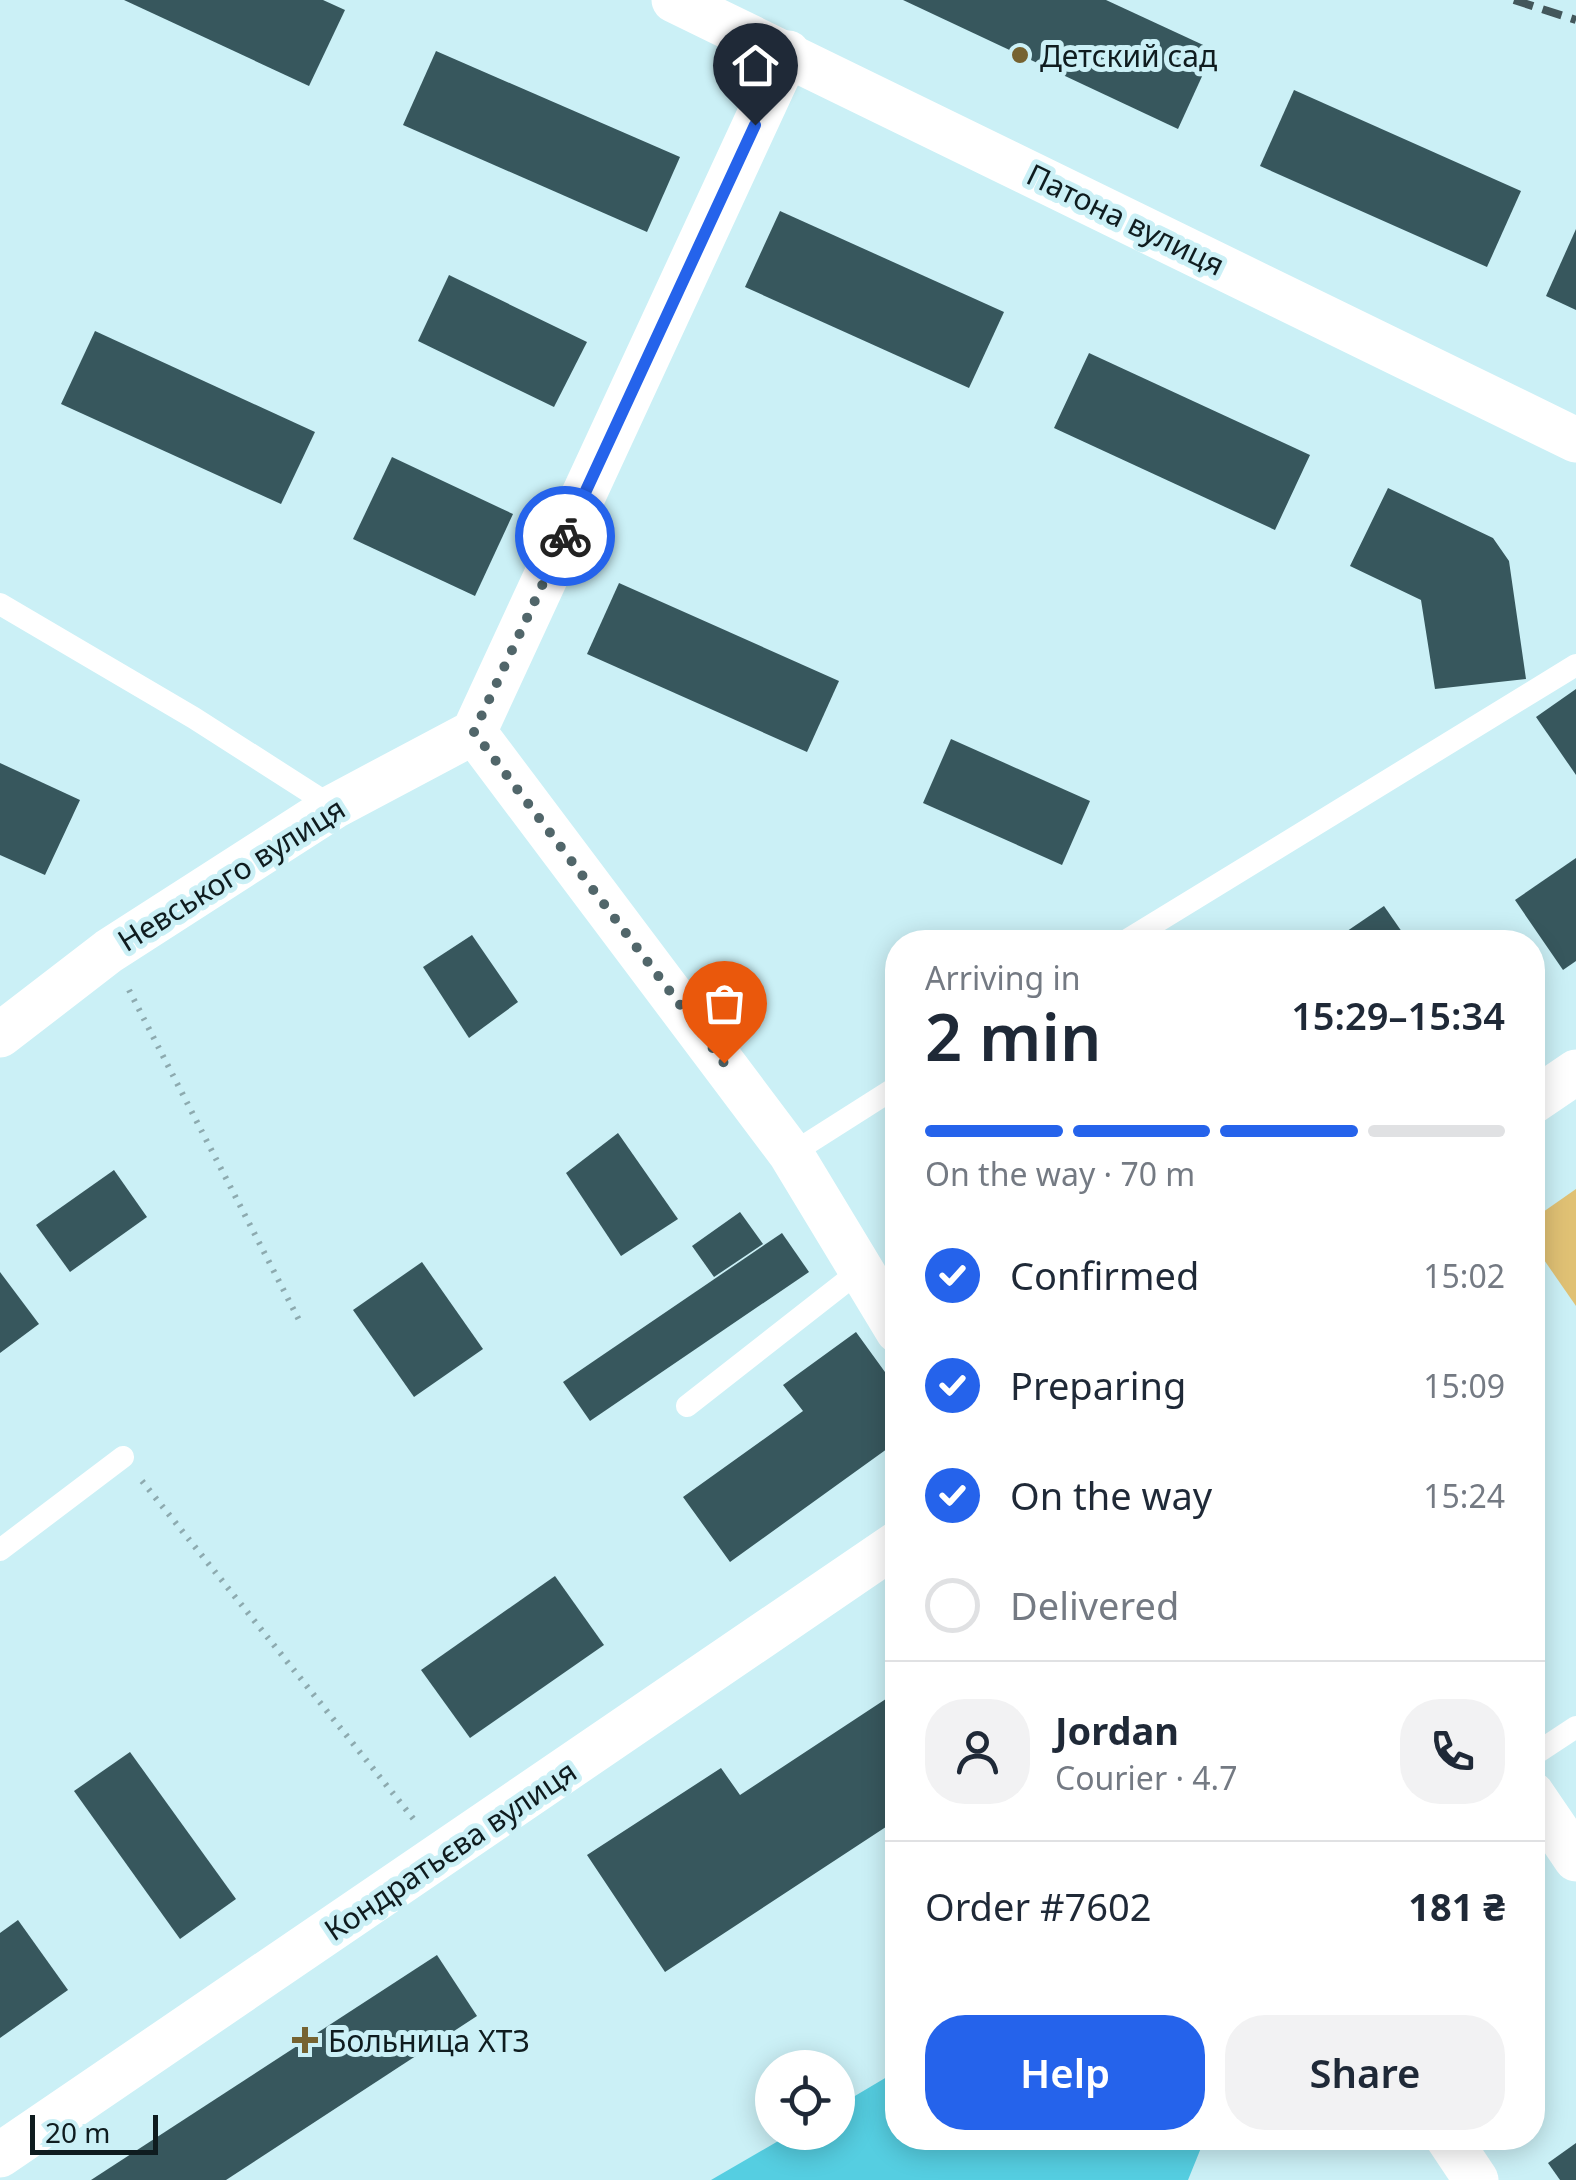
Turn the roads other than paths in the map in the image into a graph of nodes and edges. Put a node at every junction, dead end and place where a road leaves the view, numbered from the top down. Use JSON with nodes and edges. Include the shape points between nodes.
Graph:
{"nodes":[{"id":1,"x":674,"y":0,"type":"edge"},
{"id":2,"x":788,"y":53,"type":"junction"},
{"id":3,"x":1576,"y":440,"type":"edge"},
{"id":4,"x":0,"y":604,"type":"edge"},
{"id":5,"x":1576,"y":665,"type":"edge"},
{"id":6,"x":474,"y":732,"type":"junction"},
{"id":7,"x":333,"y":807,"type":"junction"},
{"id":8,"x":1144,"y":930,"type":"edge"},
{"id":9,"x":0,"y":1034,"type":"edge"},
{"id":10,"x":1576,"y":1072,"type":"edge"},
{"id":11,"x":1545,"y":1093,"type":"edge"},
{"id":12,"x":885,"y":1094,"type":"edge"},
{"id":13,"x":792,"y":1154,"type":"junction"},
{"id":14,"x":862,"y":1270,"type":"junction"},
{"id":15,"x":885,"y":1309,"type":"edge"},
{"id":16,"x":687,"y":1406,"type":"dead end"},
{"id":17,"x":122,"y":1457,"type":"road end"},
{"id":18,"x":0,"y":1550,"type":"edge"},
{"id":19,"x":885,"y":1552,"type":"edge"},
{"id":20,"x":1576,"y":1727,"type":"edge"},
{"id":21,"x":1545,"y":1747,"type":"edge"},
{"id":22,"x":1545,"y":1813,"type":"edge"},
{"id":23,"x":1576,"y":1859,"type":"edge"},
{"id":24,"x":1456,"y":2150,"type":"edge"},
{"id":25,"x":0,"y":2155,"type":"edge"},
{"id":26,"x":1476,"y":2180,"type":"edge"}],
"edges":[{"from":1,"to":2,"type":"street","name":"Патона вулиця"},
{"from":2,"to":3,"type":"street","name":"Патона вулиця"},
{"from":2,"to":6,"type":"street"},
{"from":4,"to":7,"type":"lane"},
{"from":5,"to":8,"type":"lane"},
{"from":6,"to":7,"type":"street","name":"Невського вулиця"},
{"from":6,"to":13,"type":"street"},
{"from":7,"to":9,"type":"street","name":"Невського вулиця","via":[[109,951]]},
{"from":10,"to":11,"type":"street"},
{"from":12,"to":13,"type":"lane"},
{"from":13,"to":14,"type":"street"},
{"from":14,"to":15,"type":"street"},
{"from":14,"to":16,"type":"lane"},
{"from":17,"to":18,"type":"lane"},
{"from":19,"to":25,"type":"street","name":"Кондратьєва вулиця"},
{"from":20,"to":21,"type":"lane"},
{"from":22,"to":23,"type":"street"},
{"from":24,"to":26,"type":"street"}]}
